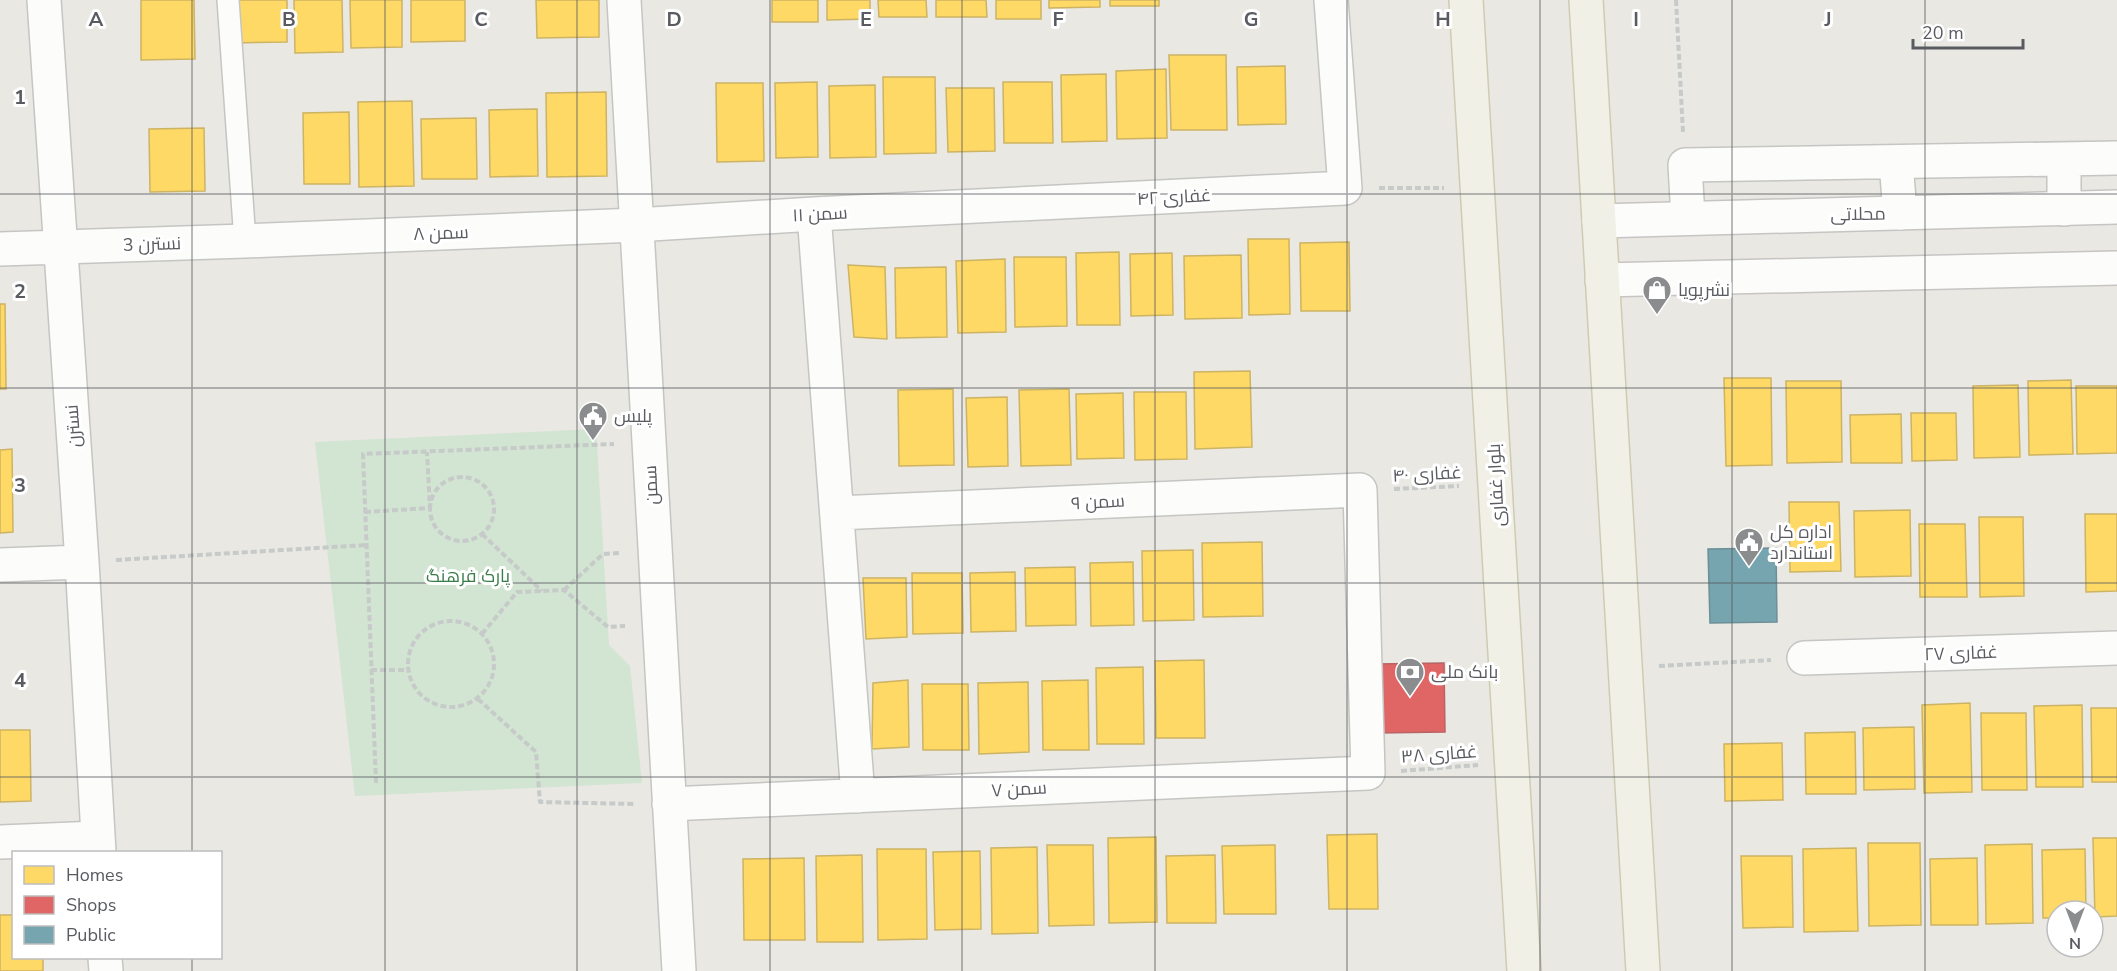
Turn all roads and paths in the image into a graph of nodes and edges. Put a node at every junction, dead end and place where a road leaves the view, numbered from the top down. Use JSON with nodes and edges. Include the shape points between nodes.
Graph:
{"nodes":[{"id":1,"x":44,"y":0,"type":"edge"},
{"id":2,"x":228,"y":0,"type":"edge"},
{"id":3,"x":624,"y":0,"type":"edge"},
{"id":4,"x":1331,"y":0,"type":"edge"},
{"id":5,"x":1466,"y":0,"type":"edge"},
{"id":6,"x":1586,"y":0,"type":"edge"},
{"id":7,"x":1676,"y":0,"type":"edge"},
{"id":8,"x":2117,"y":158,"type":"edge"},
{"id":9,"x":2064,"y":159,"type":"junction"},
{"id":10,"x":1896,"y":162,"type":"junction"},
{"id":11,"x":1685,"y":165,"type":"junction"},
{"id":12,"x":1346,"y":188,"type":"junction"},
{"id":13,"x":1478,"y":188,"type":"junction"},
{"id":14,"x":1003,"y":206,"type":"joint"},
{"id":15,"x":2117,"y":207,"type":"edge"},
{"id":16,"x":2064,"y":209,"type":"junction"},
{"id":17,"x":814,"y":213,"type":"junction"},
{"id":18,"x":1900,"y":213,"type":"junction"},
{"id":19,"x":1688,"y":218,"type":"junction"},
{"id":20,"x":1599,"y":221,"type":"junction"},
{"id":21,"x":636,"y":225,"type":"junction"},
{"id":22,"x":245,"y":241,"type":"junction"},
{"id":23,"x":60,"y":247,"type":"junction"},
{"id":24,"x":0,"y":249,"type":"edge"},
{"id":25,"x":2117,"y":268,"type":"edge"},
{"id":26,"x":1602,"y":280,"type":"junction"},
{"id":27,"x":427,"y":452,"type":"junction"},
{"id":28,"x":615,"y":454,"type":"dead end"},
{"id":29,"x":1496,"y":484,"type":"junction"},
{"id":30,"x":1360,"y":490,"type":"junction"},
{"id":31,"x":430,"y":508,"type":"junction"},
{"id":32,"x":365,"y":512,"type":"junction"},
{"id":33,"x":837,"y":513,"type":"junction"},
{"id":34,"x":482,"y":534,"type":"junction"},
{"id":35,"x":621,"y":542,"type":"dead end"},
{"id":36,"x":367,"y":545,"type":"junction"},
{"id":37,"x":622,"y":553,"type":"junction"},
{"id":38,"x":82,"y":562,"type":"junction"},
{"id":39,"x":623,"y":564,"type":"dead end"},
{"id":40,"x":0,"y":565,"type":"edge"},
{"id":41,"x":564,"y":590,"type":"junction"},
{"id":42,"x":542,"y":591,"type":"junction"},
{"id":43,"x":626,"y":615,"type":"dead end"},
{"id":44,"x":482,"y":634,"type":"junction"},
{"id":45,"x":2117,"y":648,"type":"edge"},
{"id":46,"x":1804,"y":658,"type":"joint"},
{"id":47,"x":1625,"y":668,"type":"junction"},
{"id":48,"x":371,"y":670,"type":"junction"},
{"id":49,"x":408,"y":670,"type":"junction"},
{"id":50,"x":478,"y":699,"type":"junction"},
{"id":51,"x":1512,"y":763,"type":"junction"},
{"id":52,"x":1368,"y":773,"type":"junction"},
{"id":53,"x":376,"y":783,"type":"dead end"},
{"id":54,"x":858,"y":796,"type":"junction"},
{"id":55,"x":669,"y":804,"type":"junction"},
{"id":56,"x":0,"y":842,"type":"edge"},
{"id":57,"x":98,"y":845,"type":"edge"},
{"id":58,"x":679,"y":971,"type":"edge"},
{"id":59,"x":1524,"y":971,"type":"edge"},
{"id":60,"x":1643,"y":971,"type":"edge"}],
"edges":[{"from":1,"to":23,"type":"street","name":"نسترن"},
{"from":2,"to":22,"type":"lane"},
{"from":3,"to":21,"type":"street","name":"سمن"},
{"from":4,"to":12,"type":"street"},
{"from":5,"to":13,"type":"main road","name":"بلوار غفاری"},
{"from":6,"to":20,"type":"main road"},
{"from":7,"to":11,"type":"path"},
{"from":8,"to":9,"type":"street"},
{"from":9,"to":10,"type":"street"},
{"from":9,"to":16,"type":"street"},
{"from":10,"to":11,"type":"street"},
{"from":10,"to":18,"type":"street"},
{"from":11,"to":19,"type":"street"},
{"from":12,"to":13,"type":"path"},
{"from":12,"to":14,"type":"street","name":"غفاری ۴۲"},
{"from":13,"to":29,"type":"main road","name":"بلوار غفاری"},
{"from":14,"to":17,"type":"street","name":"سمن ۱۱"},
{"from":15,"to":16,"type":"street","name":"محلاتی"},
{"from":16,"to":18,"type":"street","name":"محلاتی"},
{"from":17,"to":21,"type":"street","name":"سمن ۱۱"},
{"from":17,"to":33,"type":"street"},
{"from":18,"to":19,"type":"street","name":"محلاتی"},
{"from":19,"to":20,"type":"street","name":"محلاتی"},
{"from":20,"to":26,"type":"main road"},
{"from":21,"to":22,"type":"street","name":"سمن ۸"},
{"from":21,"to":55,"type":"street","name":"سمن"},
{"from":22,"to":23,"type":"street","name":"نسترن 3"},
{"from":23,"to":24,"type":"street","name":"نسترن 3"},
{"from":23,"to":38,"type":"street","name":"نسترن"},
{"from":25,"to":26,"type":"street"},
{"from":26,"to":47,"type":"main road"},
{"from":27,"to":28,"type":"path","via":[[614,443]]},
{"from":27,"to":31,"type":"path"},
{"from":27,"to":32,"type":"path","via":[[363,454]]},
{"from":29,"to":30,"type":"path","name":"غفاری ۴۰"},
{"from":29,"to":51,"type":"main road","name":"بلوار غفاری"},
{"from":30,"to":33,"type":"street","name":"سمن ۹"},
{"from":30,"to":52,"type":"street"},
{"from":31,"to":32,"type":"path"},
{"from":31,"to":34,"type":"path","via":[[436,528],[452,540],[473,539]]},
{"from":31,"to":34,"type":"path","via":[[438,488],[446,482],[466,477],[477,481],[485,487],[494,506],[489,526]]},
{"from":32,"to":36,"type":"path"},
{"from":33,"to":54,"type":"street"},
{"from":34,"to":42,"type":"path"},
{"from":35,"to":37,"type":"path"},
{"from":36,"to":38,"type":"path"},
{"from":36,"to":48,"type":"path"},
{"from":37,"to":39,"type":"path"},
{"from":37,"to":41,"type":"path","via":[[603,554]]},
{"from":38,"to":40,"type":"street"},
{"from":38,"to":57,"type":"street","name":"نسترن"},
{"from":41,"to":42,"type":"path"},
{"from":41,"to":43,"type":"path","via":[[608,627],[627,626]]},
{"from":42,"to":44,"type":"path","via":[[517,592]]},
{"from":44,"to":49,"type":"path","via":[[458,622],[431,626],[412,645]]},
{"from":44,"to":50,"type":"path","via":[[490,646],[494,674]]},
{"from":45,"to":46,"type":"street","name":"غفاری ۲۷"},
{"from":46,"to":47,"type":"path"},
{"from":47,"to":60,"type":"main road"},
{"from":48,"to":49,"type":"path"},
{"from":48,"to":53,"type":"path"},
{"from":49,"to":50,"type":"path","via":[[413,686],[436,705],[465,706]]},
{"from":50,"to":55,"type":"path","via":[[536,752],[540,802]]},
{"from":51,"to":52,"type":"path","name":"غفاری ۳۸"},
{"from":51,"to":59,"type":"main road","name":"بلوار غفاری"},
{"from":52,"to":54,"type":"street","name":"سمن ۷"},
{"from":54,"to":55,"type":"street","name":"سمن ۷"},
{"from":55,"to":58,"type":"street","name":"سمن"},
{"from":56,"to":57,"type":"street"}]}
